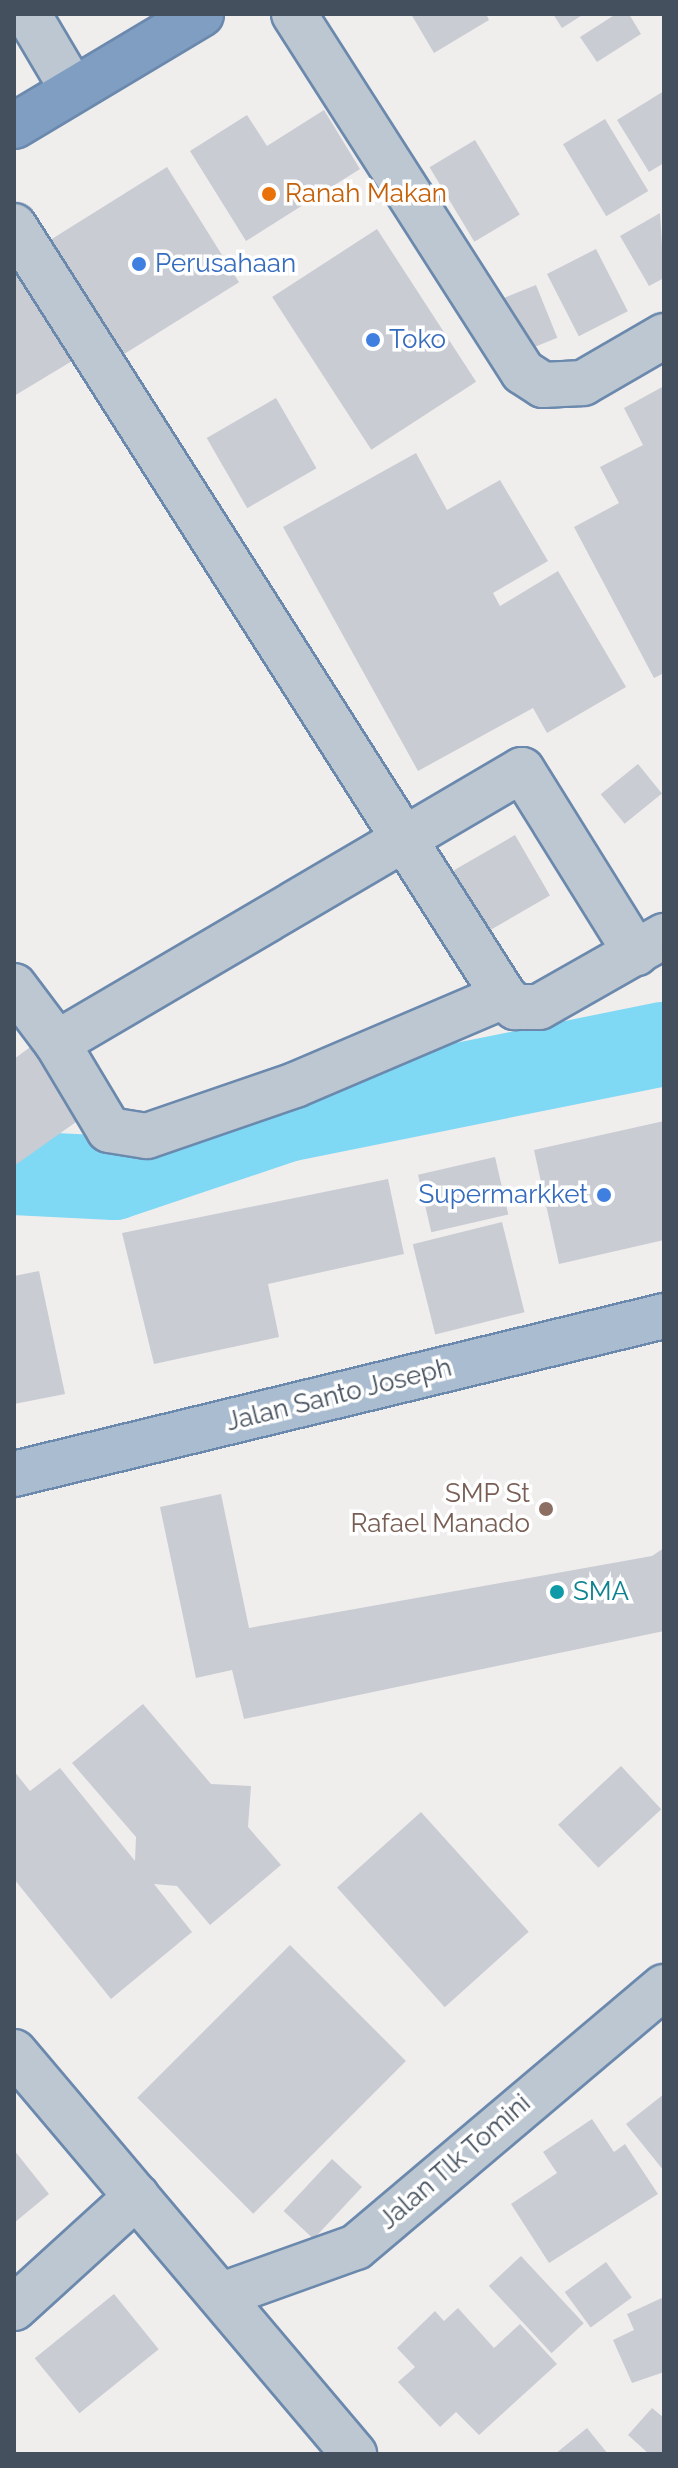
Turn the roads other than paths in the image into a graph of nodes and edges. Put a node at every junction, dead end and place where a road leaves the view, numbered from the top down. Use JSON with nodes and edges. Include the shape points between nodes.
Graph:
{"nodes":[{"id":1,"x":28,"y":14,"type":"edge"},
{"id":2,"x":201,"y":14,"type":"edge"},
{"id":3,"x":294,"y":14,"type":"edge"},
{"id":4,"x":73,"y":90,"type":"junction"},
{"id":5,"x":14,"y":126,"type":"edge"},
{"id":6,"x":14,"y":226,"type":"edge"},
{"id":7,"x":664,"y":336,"type":"edge"},
{"id":8,"x":403,"y":837,"type":"junction"},
{"id":9,"x":650,"y":944,"type":"edge"},
{"id":10,"x":14,"y":986,"type":"edge"},
{"id":11,"x":504,"y":996,"type":"junction"},
{"id":12,"x":57,"y":1043,"type":"junction"},
{"id":13,"x":664,"y":1316,"type":"edge"},
{"id":14,"x":14,"y":1474,"type":"edge"},
{"id":15,"x":664,"y":1987,"type":"edge"},
{"id":16,"x":14,"y":2053,"type":"edge"},
{"id":17,"x":137,"y":2196,"type":"junction"},
{"id":18,"x":222,"y":2295,"type":"junction"},
{"id":19,"x":14,"y":2308,"type":"edge"},
{"id":20,"x":354,"y":2454,"type":"edge"}],
"edges":[{"from":1,"to":4,"type":"street"},
{"from":2,"to":4,"type":"highway"},
{"from":3,"to":7,"type":"street","via":[[523,372],[543,385],[583,383]]},
{"from":4,"to":5,"type":"highway"},
{"from":6,"to":8,"type":"street"},
{"from":8,"to":9,"type":"street","via":[[522,770]]},
{"from":8,"to":11,"type":"street"},
{"from":8,"to":12,"type":"street"},
{"from":9,"to":11,"type":"street","via":[[539,1007],[515,1007]]},
{"from":10,"to":12,"type":"street"},
{"from":11,"to":12,"type":"street","via":[[295,1085],[147,1136],[109,1130]]},
{"from":13,"to":14,"type":"main road","name":"Jalan Santo Joseph"},
{"from":15,"to":18,"type":"street","name":"Jalan Tlk Tomini","via":[[356,2247]]},
{"from":16,"to":17,"type":"street"},
{"from":17,"to":18,"type":"street"},
{"from":17,"to":19,"type":"street"},
{"from":18,"to":20,"type":"street"}]}
